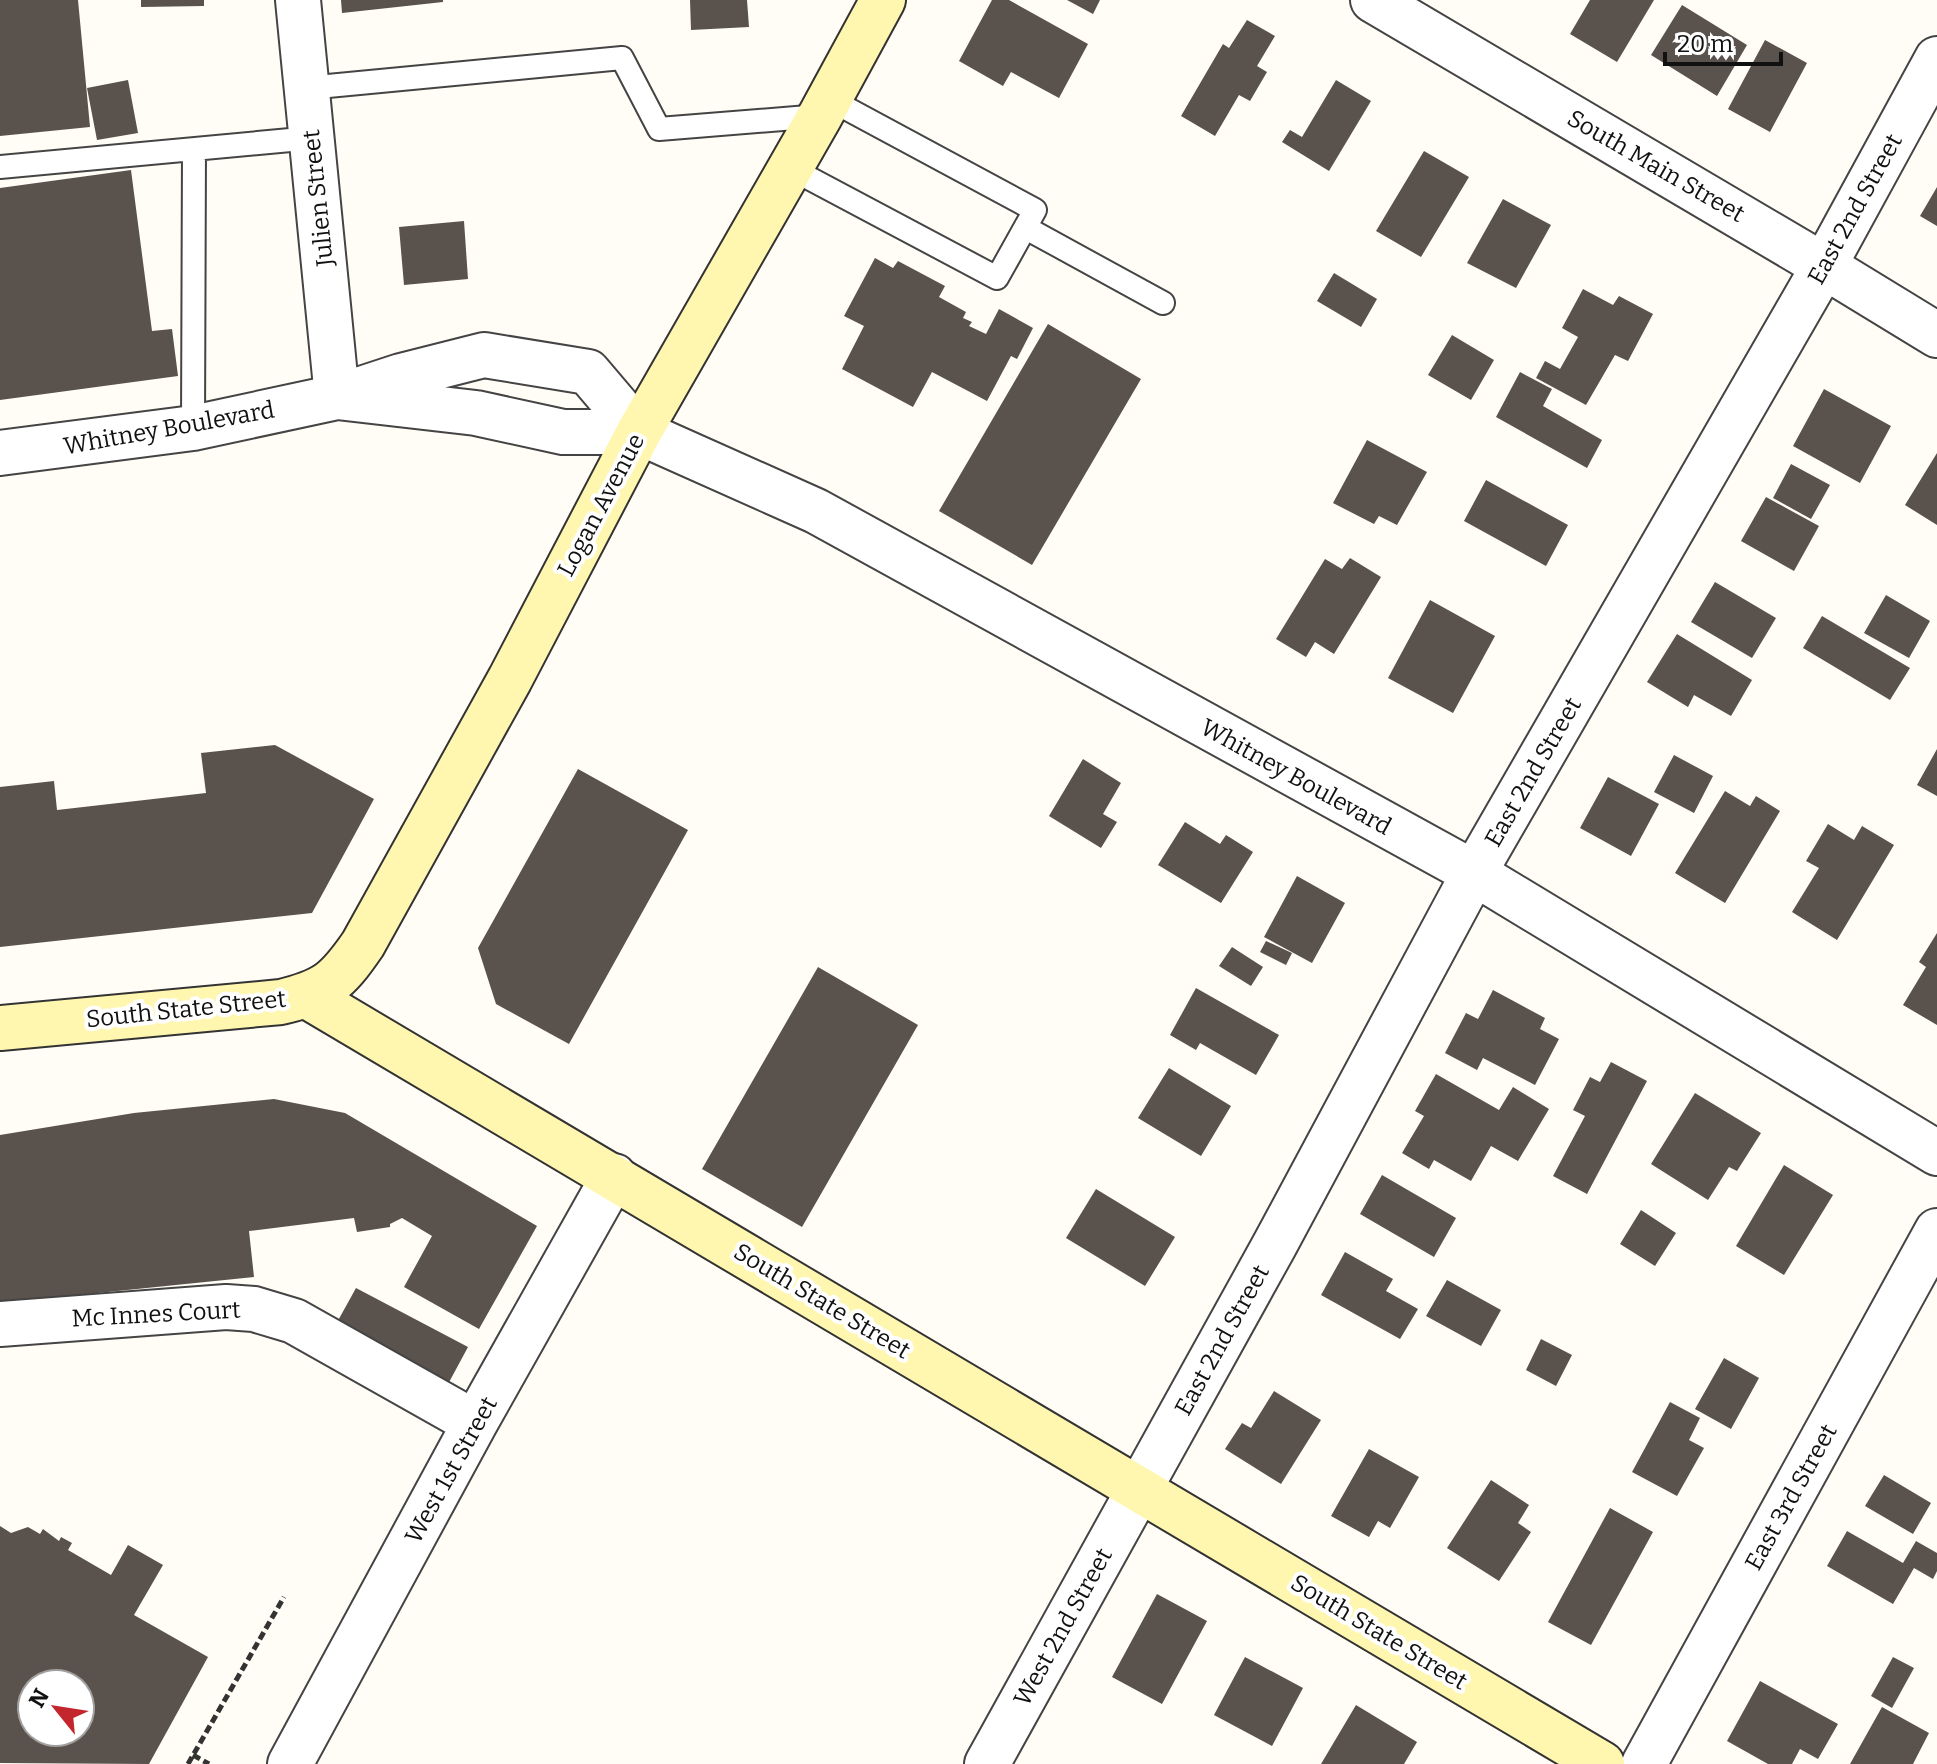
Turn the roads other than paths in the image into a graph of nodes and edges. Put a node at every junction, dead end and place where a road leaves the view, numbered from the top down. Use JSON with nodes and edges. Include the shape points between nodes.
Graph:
{"nodes":[{"id":1,"x":298,"y":0,"type":"edge"},
{"id":2,"x":883,"y":0,"type":"edge"},
{"id":3,"x":1373,"y":0,"type":"edge"},
{"id":4,"x":1937,"y":59,"type":"edge"},
{"id":5,"x":307,"y":88,"type":"junction"},
{"id":6,"x":824,"y":107,"type":"junction"},
{"id":7,"x":312,"y":138,"type":"junction"},
{"id":8,"x":194,"y":149,"type":"junction"},
{"id":9,"x":0,"y":167,"type":"edge"},
{"id":10,"x":790,"y":168,"type":"junction"},
{"id":11,"x":1026,"y":228,"type":"junction"},
{"id":12,"x":1824,"y":266,"type":"junction"},
{"id":13,"x":1163,"y":303,"type":"dead end"},
{"id":14,"x":1937,"y":335,"type":"edge"},
{"id":15,"x":337,"y":397,"type":"junction"},
{"id":16,"x":193,"y":428,"type":"junction"},
{"id":17,"x":639,"y":432,"type":"junction"},
{"id":18,"x":0,"y":453,"type":"edge"},
{"id":19,"x":1474,"y":873,"type":"junction"},
{"id":20,"x":307,"y":996,"type":"junction"},
{"id":21,"x":0,"y":1028,"type":"edge"},
{"id":22,"x":1937,"y":1153,"type":"edge"},
{"id":23,"x":614,"y":1176,"type":"junction"},
{"id":24,"x":1937,"y":1231,"type":"edge"},
{"id":25,"x":0,"y":1324,"type":"edge"},
{"id":26,"x":475,"y":1423,"type":"junction"},
{"id":27,"x":1139,"y":1491,"type":"junction"},
{"id":28,"x":290,"y":1764,"type":"edge"},
{"id":29,"x":987,"y":1764,"type":"edge"},
{"id":30,"x":1602,"y":1764,"type":"edge"},
{"id":31,"x":1644,"y":1764,"type":"edge"}],
"edges":[{"from":1,"to":5,"type":"street","name":"Julien Street"},
{"from":2,"to":6,"type":"main road","name":"Logan Avenue"},
{"from":3,"to":12,"type":"street","name":"South Main Street"},
{"from":4,"to":12,"type":"street","name":"East 2nd Street"},
{"from":5,"to":6,"type":"lane","via":[[622,58],[659,129]]},
{"from":5,"to":7,"type":"street","name":"Julien Street"},
{"from":6,"to":10,"type":"main road","name":"Logan Avenue"},
{"from":6,"to":11,"type":"lane","via":[[1035,210]]},
{"from":7,"to":8,"type":"lane"},
{"from":7,"to":15,"type":"street","name":"Julien Street"},
{"from":8,"to":9,"type":"lane"},
{"from":8,"to":16,"type":"lane"},
{"from":10,"to":11,"type":"lane","via":[[997,278]]},
{"from":10,"to":17,"type":"main road","name":"Logan Avenue"},
{"from":11,"to":13,"type":"lane"},
{"from":12,"to":14,"type":"street","name":"South Main Street"},
{"from":12,"to":19,"type":"street","name":"East 2nd Street"},
{"from":15,"to":16,"type":"street","name":"Whitney Boulevard"},
{"from":15,"to":17,"type":"street","name":"Whitney Boulevard","via":[[476,413],[563,432]]},
{"from":15,"to":17,"type":"street","name":"Whitney Boulevard","via":[[484,355],[588,372]]},
{"from":16,"to":18,"type":"street","name":"Whitney Boulevard"},
{"from":17,"to":19,"type":"street","name":"Whitney Boulevard","via":[[816,511]]},
{"from":17,"to":20,"type":"main road","name":"Logan Avenue","via":[[363,944],[345,970]]},
{"from":19,"to":22,"type":"street","name":"Whitney Boulevard"},
{"from":19,"to":27,"type":"street","name":"East 2nd Street"},
{"from":20,"to":21,"type":"main road","name":"South State Street"},
{"from":20,"to":23,"type":"main road","name":"South State Street"},
{"from":23,"to":26,"type":"street","name":"West 1st Street"},
{"from":23,"to":27,"type":"main road","name":"South State Street"},
{"from":24,"to":31,"type":"street","name":"East 3rd Street"},
{"from":25,"to":26,"type":"street","name":"Mc Innes Court","via":[[254,1309],[294,1321]]},
{"from":26,"to":28,"type":"street","name":"West 1st Street"},
{"from":27,"to":29,"type":"street","name":"West 2nd Street"},
{"from":27,"to":30,"type":"main road","name":"South State Street"}]}
